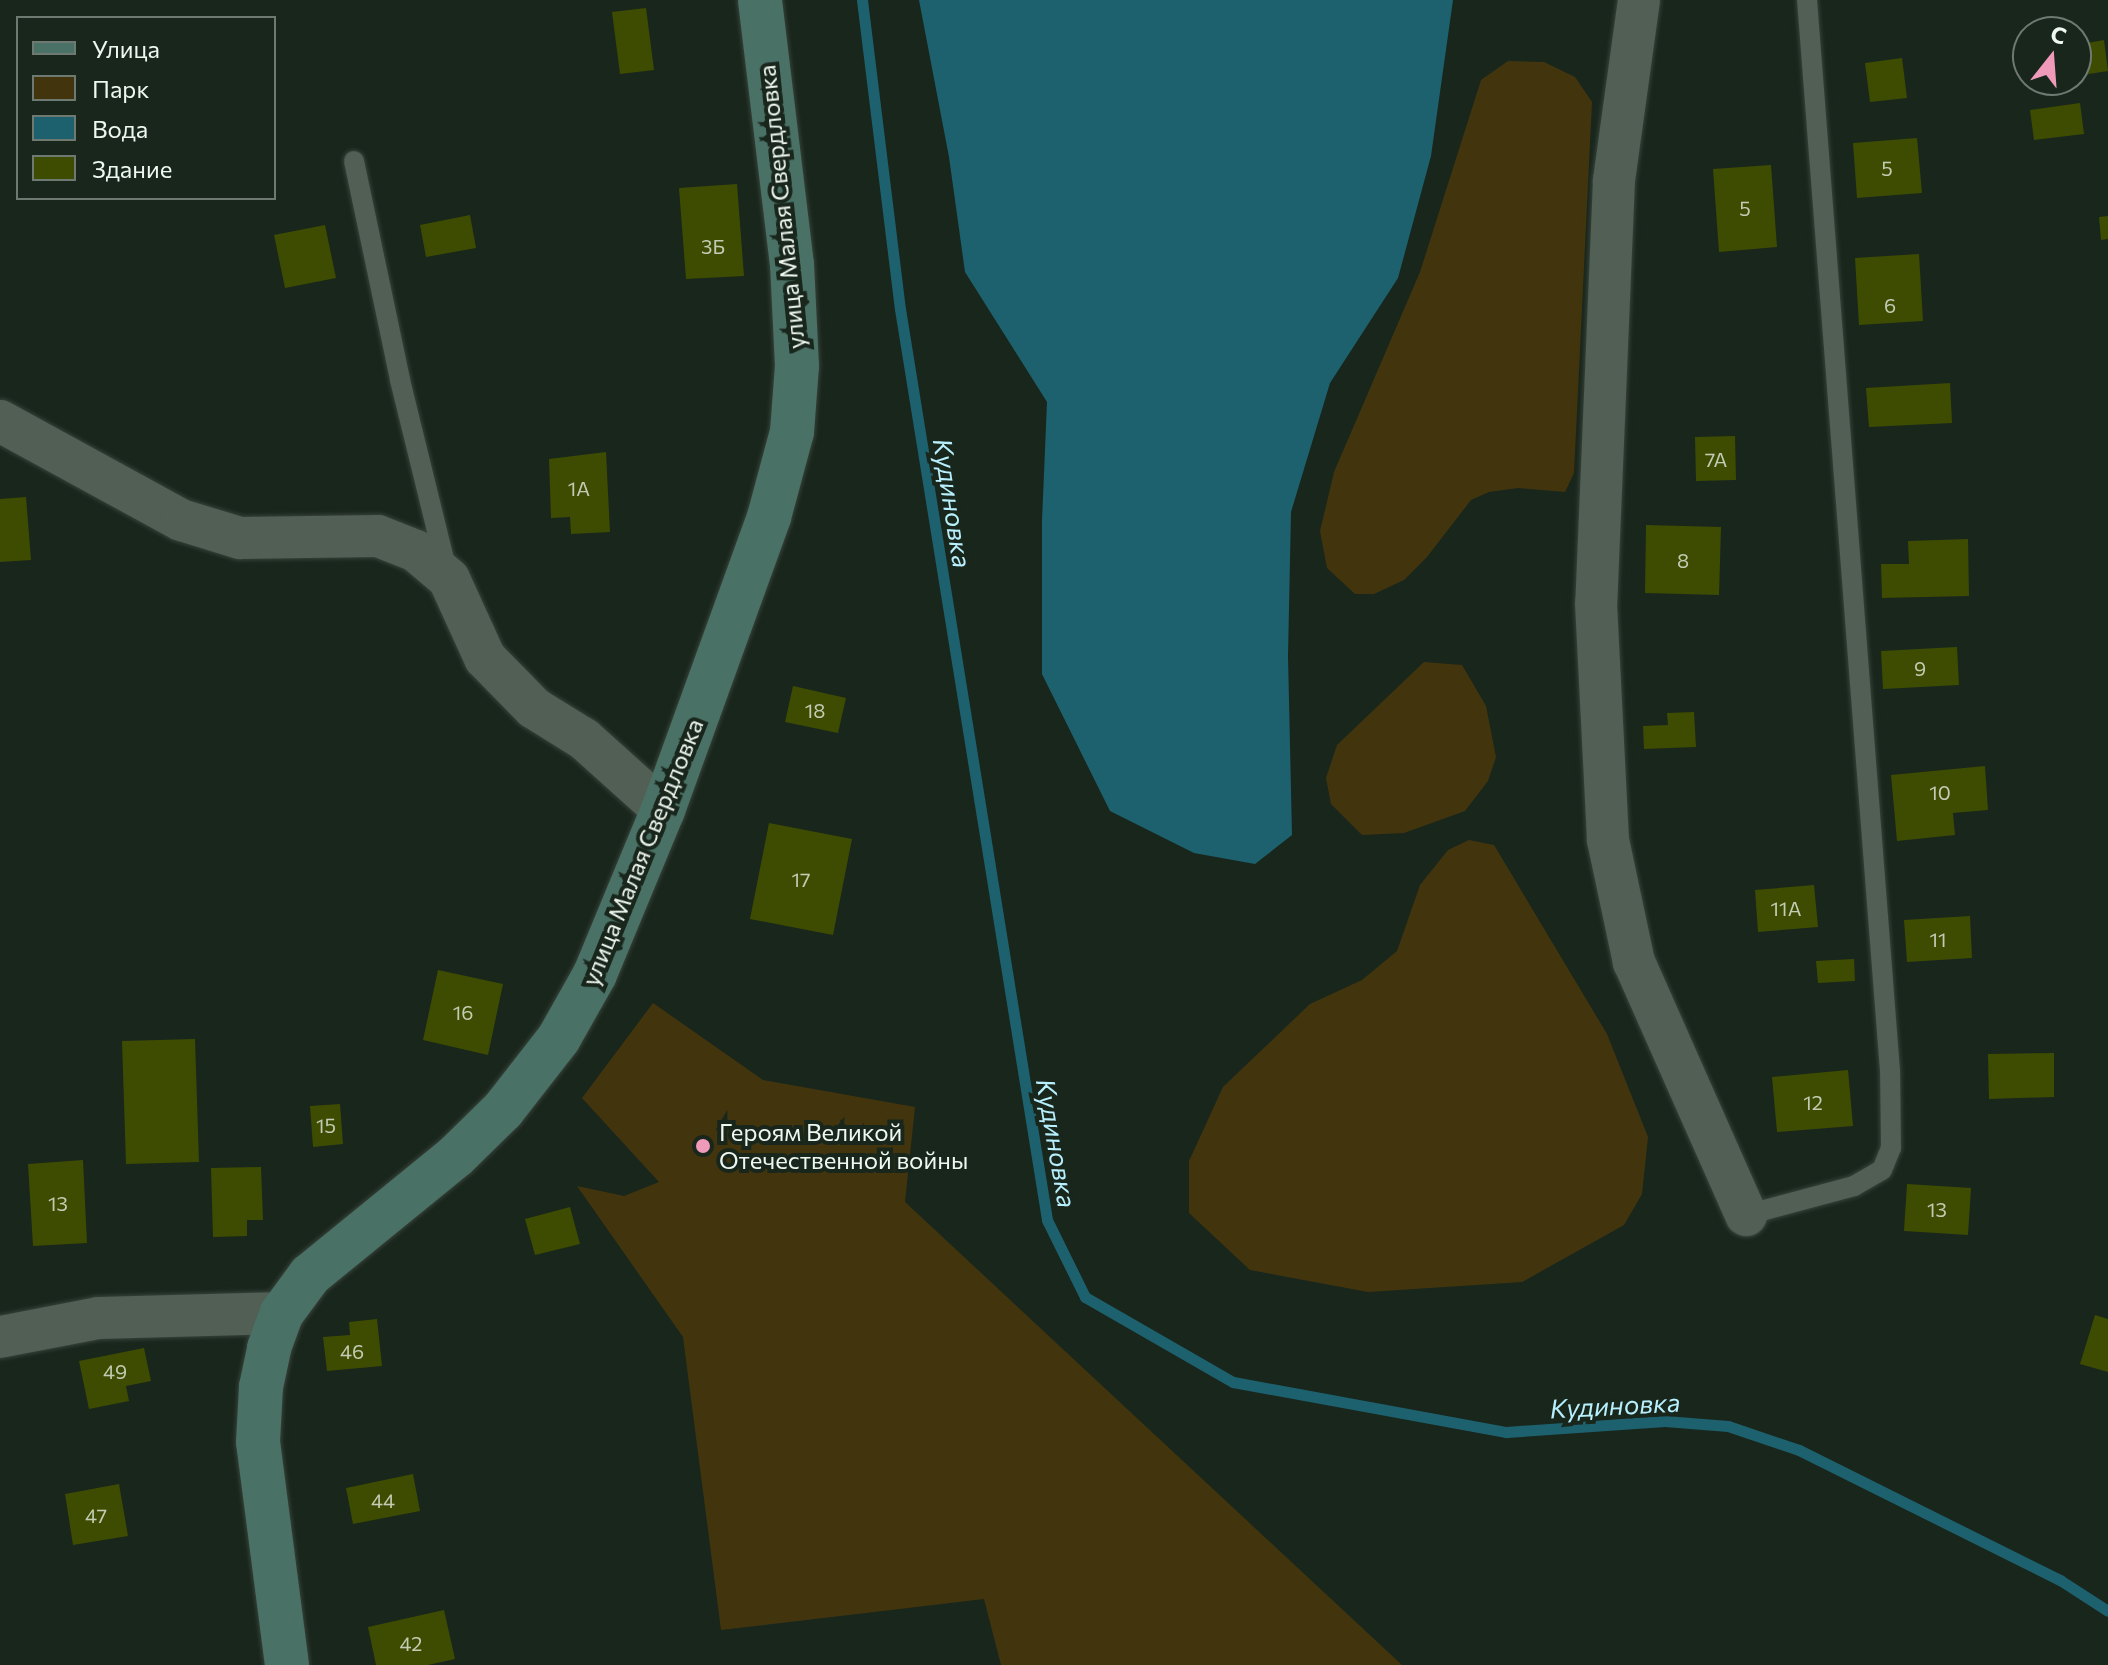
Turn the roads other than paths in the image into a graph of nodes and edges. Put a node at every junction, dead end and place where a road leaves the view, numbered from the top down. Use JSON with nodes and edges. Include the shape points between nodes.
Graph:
{"nodes":[{"id":1,"x":760,"y":0,"type":"edge"},
{"id":2,"x":1639,"y":0,"type":"edge"},
{"id":3,"x":1807,"y":0,"type":"edge"},
{"id":4,"x":354,"y":161,"type":"dead end"},
{"id":5,"x":0,"y":421,"type":"edge"},
{"id":6,"x":449,"y":579,"type":"junction"},
{"id":7,"x":663,"y":810,"type":"junction"},
{"id":8,"x":1746,"y":1215,"type":"joint"},
{"id":9,"x":282,"y":1313,"type":"junction"},
{"id":10,"x":0,"y":1337,"type":"edge"},
{"id":11,"x":287,"y":1665,"type":"edge"}],
"edges":[{"from":1,"to":7,"type":"main road","name":"улица Малая Свердловка","via":[[792,265],[797,366],[792,432],[769,517]]},
{"from":2,"to":8,"type":"street","via":[[1614,180],[1596,603],[1608,840],[1634,962]]},
{"from":3,"to":8,"type":"lane","via":[[1890,1071],[1891,1148],[1882,1170],[1854,1186]]},
{"from":4,"to":6,"type":"lane"},
{"from":5,"to":6,"type":"street","via":[[181,520],[240,538],[378,536],[416,551]]},
{"from":6,"to":7,"type":"street","via":[[485,658],[534,708],[584,739]]},
{"from":7,"to":9,"type":"main road","name":"улица Малая Свердловка","via":[[595,974],[559,1038],[475,1138],[310,1275]]},
{"from":9,"to":10,"type":"street","via":[[99,1318]]},
{"from":9,"to":11,"type":"main road","name":"улица Малая Свердловка","via":[[261,1387],[258,1442]]}]}
